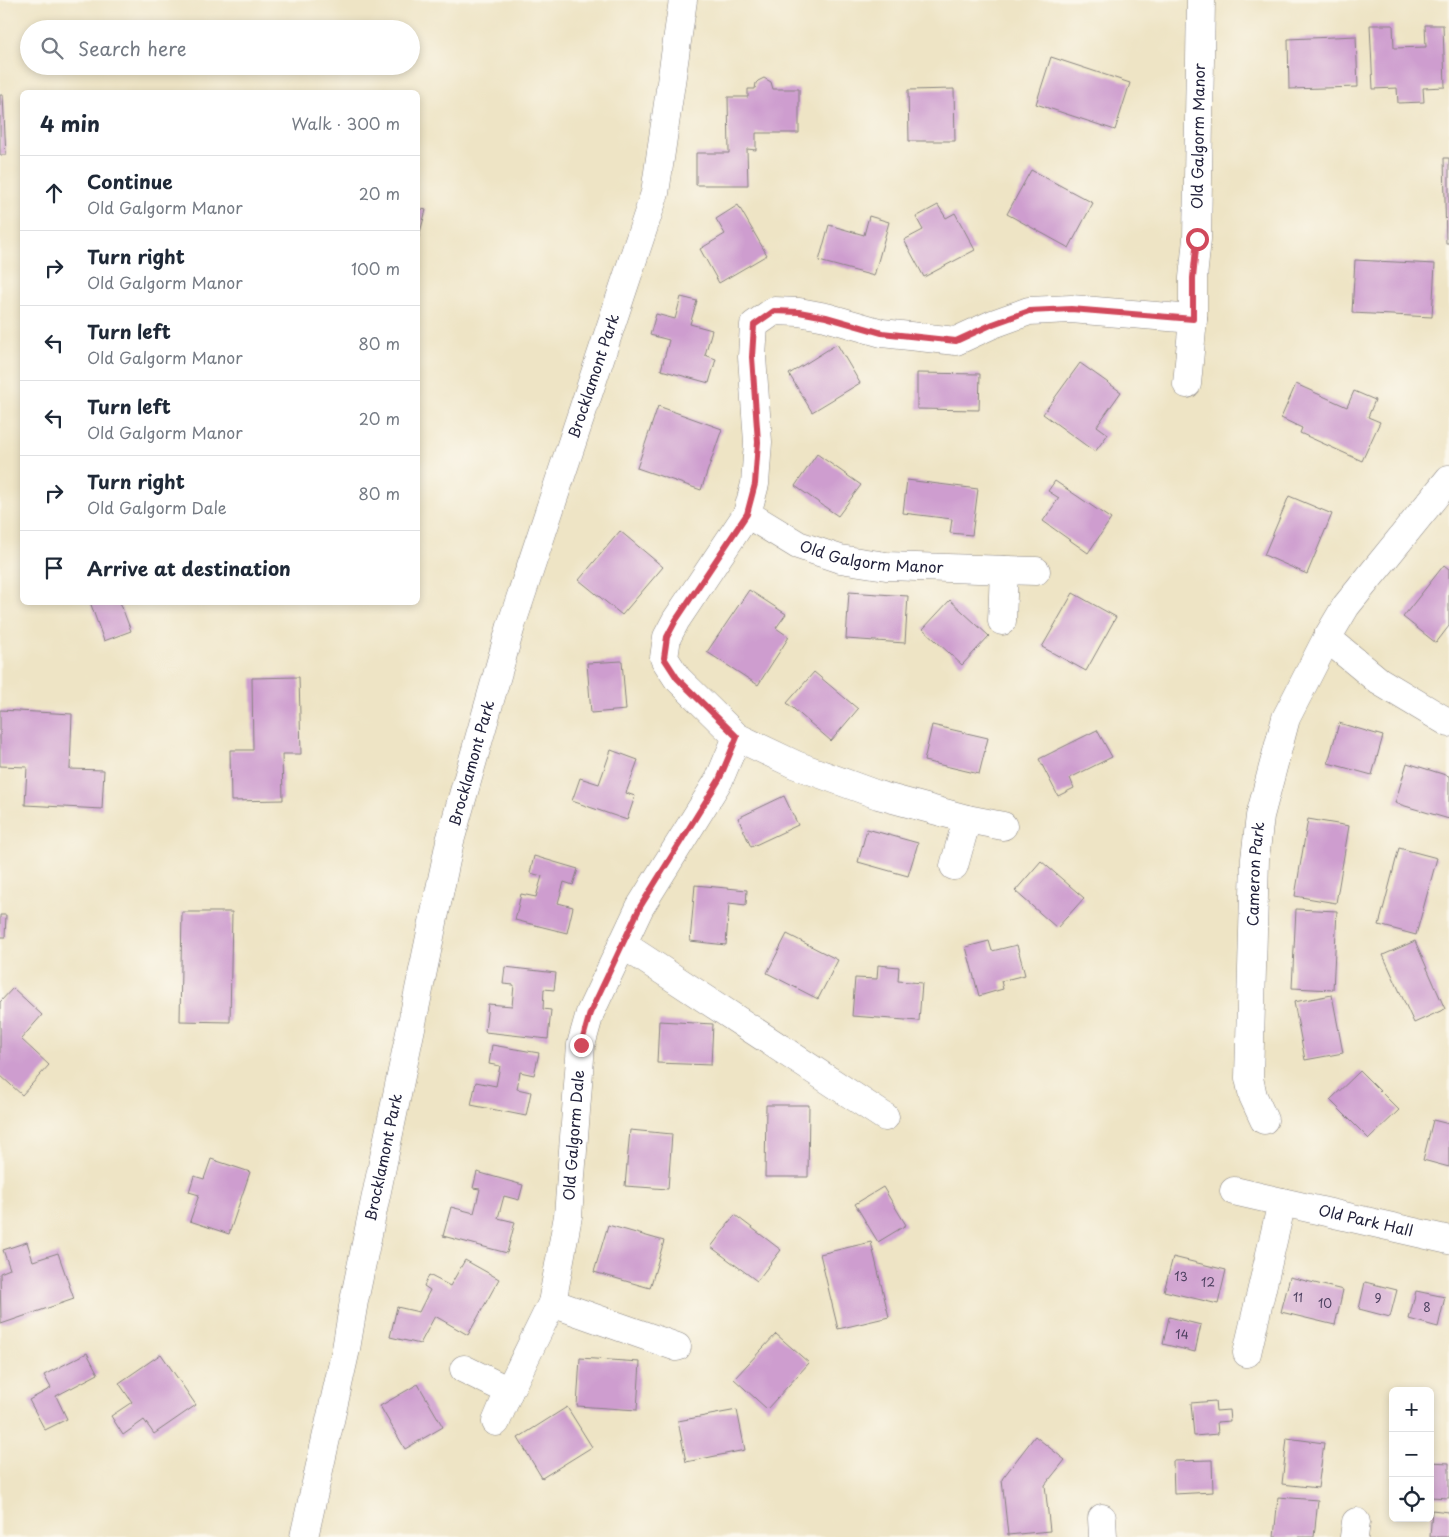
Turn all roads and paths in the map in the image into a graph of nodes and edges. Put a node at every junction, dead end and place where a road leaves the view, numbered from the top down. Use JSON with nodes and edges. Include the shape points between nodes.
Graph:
{"nodes":[{"id":1,"x":682,"y":0,"type":"edge"},
{"id":2,"x":1201,"y":0,"type":"edge"},
{"id":3,"x":1193,"y":319,"type":"junction"},
{"id":4,"x":1187,"y":384,"type":"dead end"},
{"id":5,"x":1449,"y":480,"type":"edge"},
{"id":6,"x":747,"y":514,"type":"junction"},
{"id":7,"x":1004,"y":570,"type":"junction"},
{"id":8,"x":1036,"y":571,"type":"dead end"},
{"id":9,"x":1002,"y":621,"type":"dead end"},
{"id":10,"x":1327,"y":638,"type":"junction"},
{"id":11,"x":1449,"y":723,"type":"edge"},
{"id":12,"x":737,"y":737,"type":"junction"},
{"id":13,"x":967,"y":819,"type":"junction"},
{"id":14,"x":1003,"y":826,"type":"dead end"},
{"id":15,"x":954,"y":866,"type":"dead end"},
{"id":16,"x":622,"y":944,"type":"junction"},
{"id":17,"x":885,"y":1117,"type":"dead end"},
{"id":18,"x":1264,"y":1120,"type":"dead end"},
{"id":19,"x":1234,"y":1191,"type":"dead end"},
{"id":20,"x":1282,"y":1202,"type":"junction"},
{"id":21,"x":1449,"y":1240,"type":"edge"},
{"id":22,"x":552,"y":1304,"type":"junction"},
{"id":23,"x":677,"y":1347,"type":"dead end"},
{"id":24,"x":1247,"y":1353,"type":"dead end"},
{"id":25,"x":464,"y":1369,"type":"dead end"},
{"id":26,"x":509,"y":1391,"type":"junction"},
{"id":27,"x":496,"y":1422,"type":"dead end"},
{"id":28,"x":304,"y":1537,"type":"edge"}],
"edges":[{"from":1,"to":28,"type":"street","name":"Brocklamont Park","via":[[655,193],[511,626],[450,841],[346,1349]]},
{"from":2,"to":3,"type":"street","name":"Old Galgorm Manor"},
{"from":3,"to":4,"type":"street","name":"Old Galgorm Manor"},
{"from":3,"to":6,"type":"street","via":[[1071,309],[1029,311],[956,341],[882,333],[826,317],[774,311],[754,325],[752,357],[758,442],[755,484]]},
{"from":5,"to":10,"type":"street","name":"Cameron Park","via":[[1346,606]]},
{"from":6,"to":7,"type":"street","name":"Old Galgorm Manor","via":[[798,545],[840,559],[886,566]]},
{"from":6,"to":12,"type":"street","via":[[676,620],[667,637],[664,658],[677,678]]},
{"from":7,"to":8,"type":"street","name":"Old Galgorm Manor"},
{"from":7,"to":9,"type":"street"},
{"from":10,"to":11,"type":"street","via":[[1379,681]]},
{"from":10,"to":18,"type":"street","name":"Cameron Park","via":[[1286,718],[1260,816],[1255,858],[1249,1078]]},
{"from":12,"to":13,"type":"street","via":[[796,765],[878,795]]},
{"from":12,"to":16,"type":"street","name":"Old Galgorm Dale","via":[[719,780],[640,907]]},
{"from":13,"to":14,"type":"street"},
{"from":13,"to":15,"type":"street"},
{"from":16,"to":17,"type":"street"},
{"from":16,"to":22,"type":"street","name":"Old Galgorm Dale","via":[[590,1013],[581,1045],[568,1216]]},
{"from":19,"to":20,"type":"street","name":"Old Park Hall"},
{"from":20,"to":21,"type":"street","name":"Old Park Hall"},
{"from":20,"to":24,"type":"street"},
{"from":22,"to":23,"type":"street"},
{"from":22,"to":26,"type":"street","name":"Old Galgorm Dale"},
{"from":25,"to":26,"type":"street"},
{"from":26,"to":27,"type":"street","name":"Old Galgorm Dale"}]}
